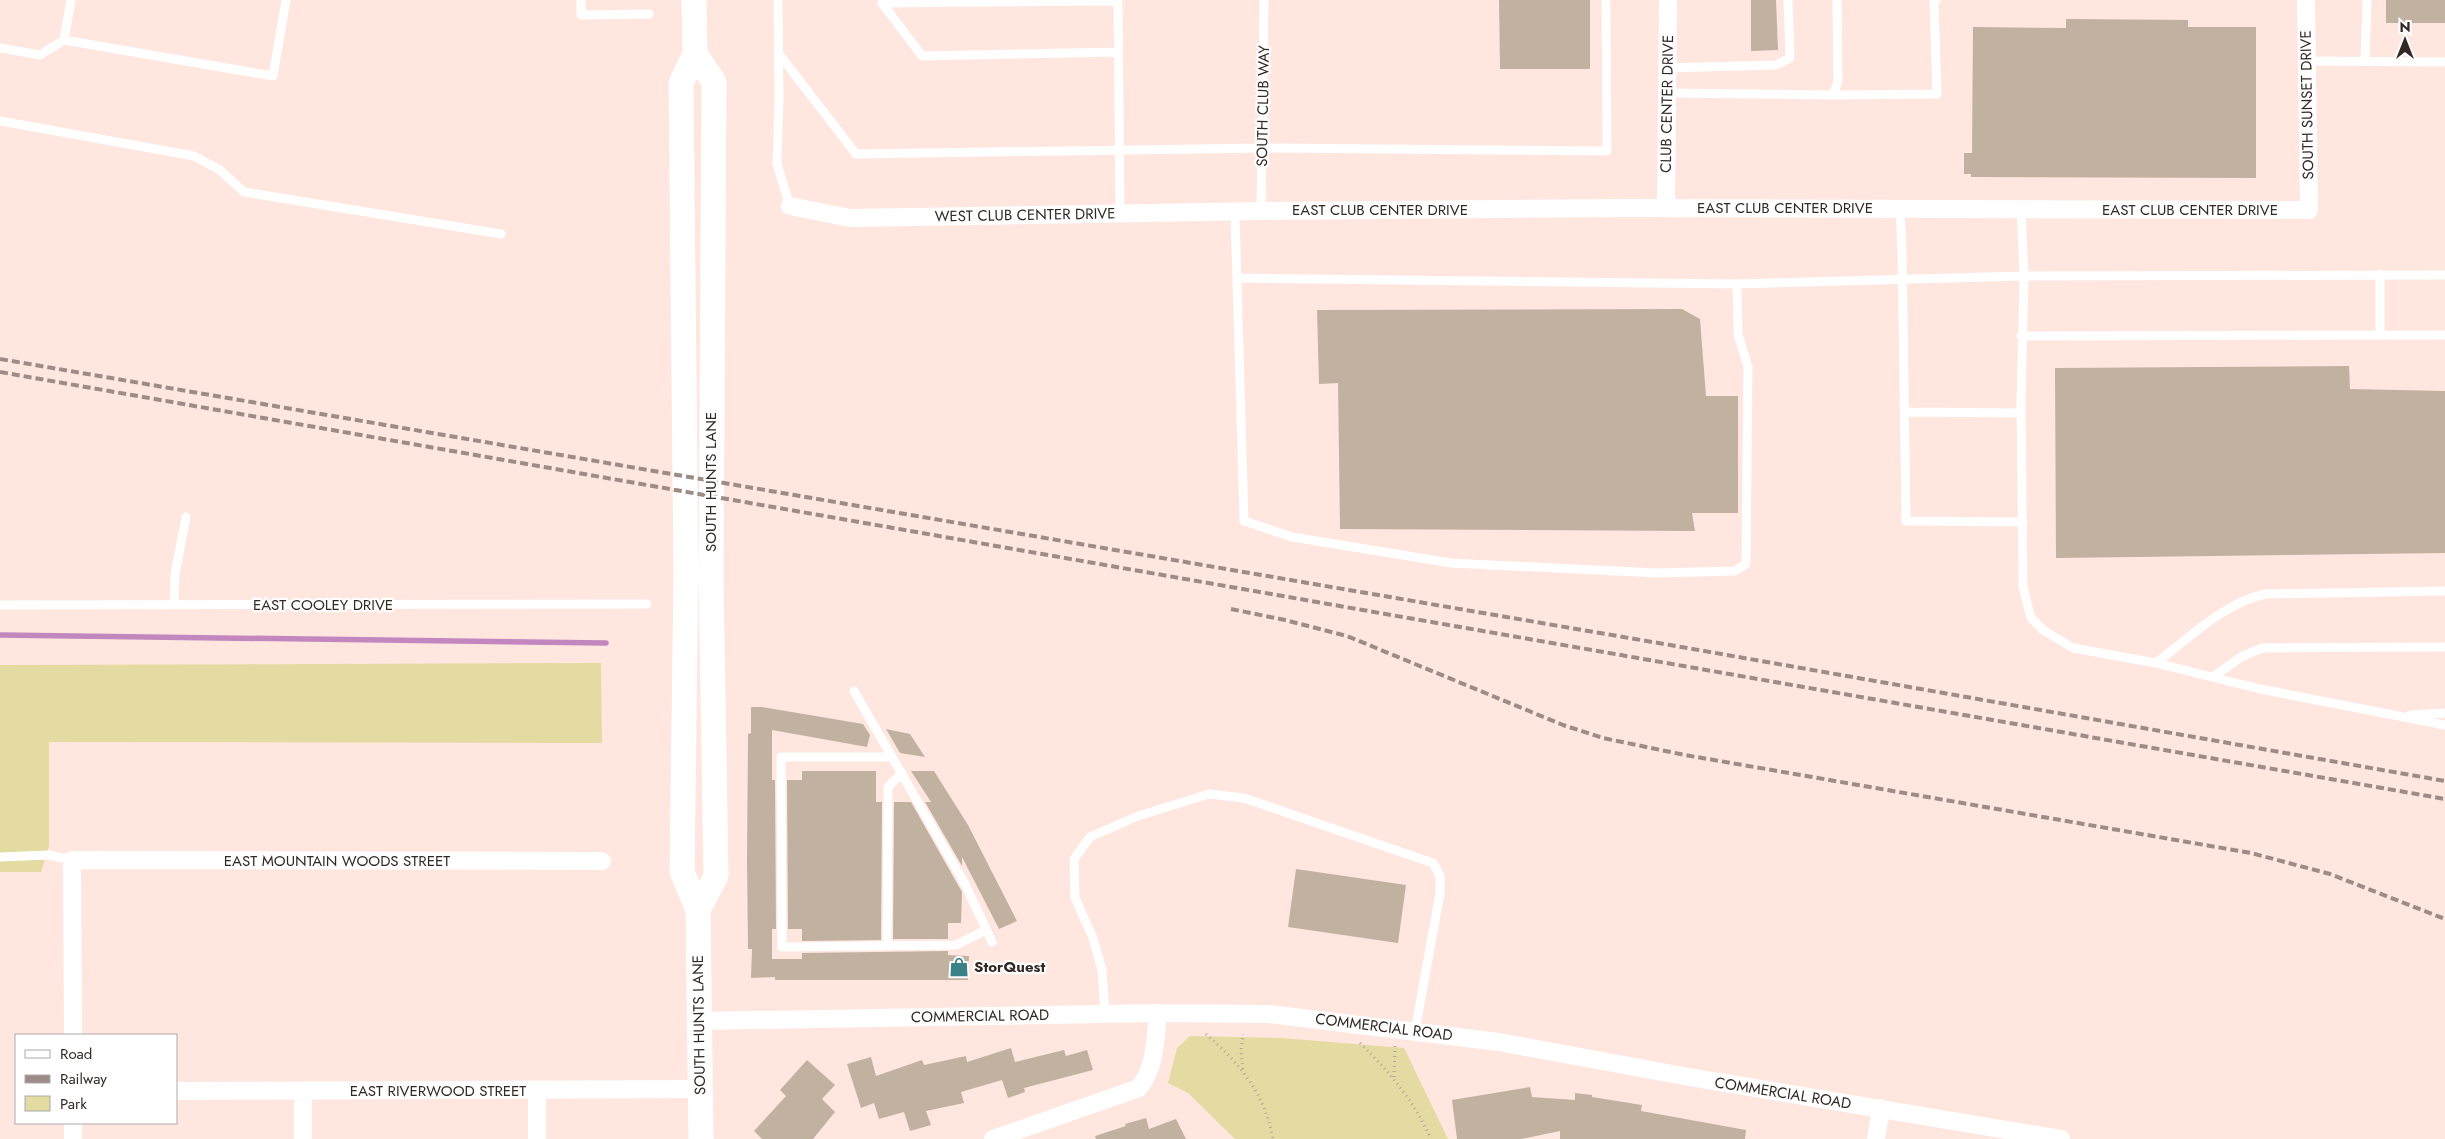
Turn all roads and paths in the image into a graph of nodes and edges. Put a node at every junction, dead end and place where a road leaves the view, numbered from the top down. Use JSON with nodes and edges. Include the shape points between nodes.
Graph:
{"nodes":[{"id":1,"x":71,"y":0,"type":"edge"},
{"id":2,"x":286,"y":0,"type":"edge"},
{"id":3,"x":581,"y":0,"type":"edge"},
{"id":4,"x":694,"y":0,"type":"edge"},
{"id":5,"x":778,"y":0,"type":"edge"},
{"id":6,"x":1264,"y":0,"type":"edge"},
{"id":7,"x":1606,"y":0,"type":"edge"},
{"id":8,"x":1668,"y":0,"type":"edge"},
{"id":9,"x":1788,"y":0,"type":"edge"},
{"id":10,"x":1837,"y":0,"type":"edge"},
{"id":11,"x":1936,"y":0,"type":"edge"},
{"id":12,"x":2306,"y":0,"type":"edge"},
{"id":13,"x":2366,"y":0,"type":"edge"},
{"id":14,"x":882,"y":2,"type":"edge"},
{"id":15,"x":649,"y":14,"type":"dead end"},
{"id":16,"x":64,"y":40,"type":"junction"},
{"id":17,"x":0,"y":48,"type":"edge"},
{"id":18,"x":1118,"y":52,"type":"junction"},
{"id":19,"x":696,"y":54,"type":"junction"},
{"id":20,"x":779,"y":54,"type":"junction"},
{"id":21,"x":2307,"y":61,"type":"junction"},
{"id":22,"x":2365,"y":61,"type":"junction"},
{"id":23,"x":2445,"y":62,"type":"edge"},
{"id":24,"x":1668,"y":68,"type":"junction"},
{"id":25,"x":1667,"y":94,"type":"junction"},
{"id":26,"x":1833,"y":95,"type":"junction"},
{"id":27,"x":0,"y":121,"type":"edge"},
{"id":28,"x":1262,"y":148,"type":"junction"},
{"id":29,"x":1118,"y":152,"type":"junction"},
{"id":30,"x":790,"y":206,"type":"joint"},
{"id":31,"x":1666,"y":208,"type":"junction"},
{"id":32,"x":1900,"y":209,"type":"junction"},
{"id":33,"x":2022,"y":209,"type":"junction"},
{"id":34,"x":2309,"y":210,"type":"joint"},
{"id":35,"x":1261,"y":211,"type":"junction"},
{"id":36,"x":1235,"y":212,"type":"junction"},
{"id":37,"x":1120,"y":214,"type":"junction"},
{"id":38,"x":501,"y":234,"type":"dead end"},
{"id":39,"x":2380,"y":274,"type":"junction"},
{"id":40,"x":2445,"y":275,"type":"edge"},
{"id":41,"x":2024,"y":276,"type":"junction"},
{"id":42,"x":1237,"y":278,"type":"junction"},
{"id":43,"x":1903,"y":279,"type":"junction"},
{"id":44,"x":1737,"y":284,"type":"junction"},
{"id":45,"x":2380,"y":334,"type":"junction"},
{"id":46,"x":2445,"y":335,"type":"edge"},
{"id":47,"x":2022,"y":336,"type":"junction"},
{"id":48,"x":1905,"y":412,"type":"junction"},
{"id":49,"x":2022,"y":412,"type":"junction"},
{"id":50,"x":186,"y":517,"type":"dead end"},
{"id":51,"x":2023,"y":522,"type":"junction"},
{"id":52,"x":2445,"y":591,"type":"edge"},
{"id":53,"x":646,"y":604,"type":"dead end"},
{"id":54,"x":174,"y":605,"type":"junction"},
{"id":55,"x":0,"y":606,"type":"edge"},
{"id":56,"x":2445,"y":647,"type":"edge"},
{"id":57,"x":2156,"y":663,"type":"junction"},
{"id":58,"x":2213,"y":677,"type":"junction"},
{"id":59,"x":854,"y":691,"type":"dead end"},
{"id":60,"x":2445,"y":713,"type":"edge"},
{"id":61,"x":2397,"y":715,"type":"junction"},
{"id":62,"x":2445,"y":725,"type":"edge"},
{"id":63,"x":892,"y":757,"type":"junction"},
{"id":64,"x":902,"y":773,"type":"junction"},
{"id":65,"x":0,"y":857,"type":"edge"},
{"id":66,"x":72,"y":860,"type":"junction"},
{"id":67,"x":602,"y":861,"type":"dead end"},
{"id":68,"x":698,"y":910,"type":"junction"},
{"id":69,"x":986,"y":930,"type":"junction"},
{"id":70,"x":992,"y":942,"type":"dead end"},
{"id":71,"x":887,"y":946,"type":"junction"},
{"id":72,"x":1158,"y":1013,"type":"junction"},
{"id":73,"x":1106,"y":1014,"type":"junction"},
{"id":74,"x":698,"y":1021,"type":"junction"},
{"id":75,"x":1415,"y":1031,"type":"junction"},
{"id":76,"x":73,"y":1034,"type":"edge"},
{"id":77,"x":1206,"y":1034,"type":"dead end"},
{"id":78,"x":1243,"y":1034,"type":"dead end"},
{"id":79,"x":1358,"y":1041,"type":"dead end"},
{"id":80,"x":1395,"y":1045,"type":"dead end"},
{"id":81,"x":1243,"y":1070,"type":"junction"},
{"id":82,"x":1394,"y":1077,"type":"junction"},
{"id":83,"x":701,"y":1089,"type":"junction"},
{"id":84,"x":178,"y":1091,"type":"edge"},
{"id":85,"x":303,"y":1091,"type":"junction"},
{"id":86,"x":537,"y":1091,"type":"junction"},
{"id":87,"x":1881,"y":1108,"type":"junction"},
{"id":88,"x":73,"y":1124,"type":"edge"},
{"id":89,"x":73,"y":1139,"type":"edge"},
{"id":90,"x":304,"y":1139,"type":"edge"},
{"id":91,"x":538,"y":1139,"type":"edge"},
{"id":92,"x":701,"y":1139,"type":"edge"},
{"id":93,"x":993,"y":1139,"type":"edge"},
{"id":94,"x":1273,"y":1139,"type":"edge"},
{"id":95,"x":1431,"y":1139,"type":"edge"},
{"id":96,"x":1876,"y":1139,"type":"edge"},
{"id":97,"x":2061,"y":1139,"type":"edge"}],
"edges":[{"from":1,"to":16,"type":"lane"},
{"from":2,"to":16,"type":"lane","via":[[273,76]]},
{"from":3,"to":15,"type":"lane","via":[[580,15]]},
{"from":4,"to":19,"type":"main road","name":"SOUTH HUNTS LANE"},
{"from":5,"to":20,"type":"lane"},
{"from":6,"to":28,"type":"lane","name":"SOUTH CLUB WAY"},
{"from":7,"to":28,"type":"lane","via":[[1607,151]]},
{"from":8,"to":24,"type":"street","name":"CLUB CENTER DRIVE"},
{"from":9,"to":24,"type":"lane","via":[[1790,58],[1776,64]]},
{"from":10,"to":26,"type":"lane","via":[[1838,81]]},
{"from":11,"to":26,"type":"lane","via":[[1936,94]]},
{"from":12,"to":21,"type":"street","name":"SOUTH SUNSET DRIVE"},
{"from":13,"to":22,"type":"lane"},
{"from":14,"to":18,"type":"lane","via":[[922,56]]},
{"from":14,"to":18,"type":"lane","via":[[1118,1]]},
{"from":16,"to":17,"type":"lane","via":[[40,55]]},
{"from":18,"to":29,"type":"lane"},
{"from":19,"to":68,"type":"main road","name":"SOUTH HUNTS LANE","via":[[681,83],[686,574],[682,872]]},
{"from":19,"to":68,"type":"main road","name":"SOUTH HUNTS LANE","via":[[714,82],[711,578],[716,876]]},
{"from":20,"to":29,"type":"lane","via":[[856,154]]},
{"from":20,"to":30,"type":"lane","via":[[777,164]]},
{"from":21,"to":22,"type":"lane"},
{"from":21,"to":34,"type":"street","name":"SOUTH SUNSET DRIVE"},
{"from":22,"to":23,"type":"lane"},
{"from":24,"to":25,"type":"street","name":"CLUB CENTER DRIVE"},
{"from":25,"to":26,"type":"lane"},
{"from":25,"to":31,"type":"street","name":"CLUB CENTER DRIVE"},
{"from":27,"to":38,"type":"lane","via":[[194,156],[220,170],[244,192]]},
{"from":28,"to":29,"type":"lane"},
{"from":28,"to":35,"type":"lane","name":"SOUTH CLUB WAY"},
{"from":29,"to":37,"type":"lane"},
{"from":30,"to":37,"type":"street","name":"WEST CLUB CENTER DRIVE","via":[[850,218]]},
{"from":31,"to":32,"type":"street","name":"EAST CLUB CENTER DRIVE"},
{"from":31,"to":35,"type":"street","name":"EAST CLUB CENTER DRIVE"},
{"from":32,"to":33,"type":"street","name":"EAST CLUB CENTER DRIVE"},
{"from":32,"to":43,"type":"lane"},
{"from":33,"to":34,"type":"street","name":"EAST CLUB CENTER DRIVE"},
{"from":33,"to":41,"type":"lane"},
{"from":35,"to":36,"type":"street","name":"WEST CLUB CENTER DRIVE"},
{"from":36,"to":37,"type":"street","name":"WEST CLUB CENTER DRIVE"},
{"from":36,"to":42,"type":"lane"},
{"from":39,"to":40,"type":"lane"},
{"from":39,"to":41,"type":"lane"},
{"from":39,"to":45,"type":"lane"},
{"from":41,"to":43,"type":"lane"},
{"from":41,"to":47,"type":"lane"},
{"from":42,"to":44,"type":"lane"},
{"from":42,"to":44,"type":"lane","via":[[1244,521],[1292,537],[1451,563],[1657,573],[1735,571],[1746,564],[1748,367],[1738,334]]},
{"from":43,"to":44,"type":"lane"},
{"from":43,"to":48,"type":"lane"},
{"from":45,"to":46,"type":"lane"},
{"from":45,"to":47,"type":"lane"},
{"from":47,"to":49,"type":"lane"},
{"from":48,"to":49,"type":"lane"},
{"from":48,"to":51,"type":"lane","via":[[1906,521]]},
{"from":49,"to":51,"type":"lane"},
{"from":50,"to":54,"type":"lane","via":[[175,574]]},
{"from":51,"to":57,"type":"lane","via":[[2023,587],[2032,618],[2043,630],[2073,648]]},
{"from":52,"to":57,"type":"lane","via":[[2265,594],[2248,598]]},
{"from":53,"to":54,"type":"lane","name":"EAST COOLEY DRIVE"},
{"from":54,"to":55,"type":"lane","name":"EAST COOLEY DRIVE"},
{"from":56,"to":58,"type":"lane","via":[[2262,648],[2241,657]]},
{"from":57,"to":58,"type":"lane"},
{"from":58,"to":61,"type":"lane"},
{"from":59,"to":63,"type":"lane"},
{"from":60,"to":61,"type":"lane"},
{"from":61,"to":62,"type":"lane"},
{"from":63,"to":64,"type":"lane"},
{"from":63,"to":71,"type":"lane","via":[[782,757],[782,947]]},
{"from":64,"to":69,"type":"lane","via":[[965,884]]},
{"from":64,"to":71,"type":"lane","via":[[888,786]]},
{"from":65,"to":66,"type":"lane","via":[[49,855]]},
{"from":66,"to":67,"type":"street","name":"EAST MOUNTAIN WOODS STREET"},
{"from":66,"to":76,"type":"street"},
{"from":68,"to":74,"type":"main road","name":"SOUTH HUNTS LANE"},
{"from":69,"to":70,"type":"lane"},
{"from":69,"to":71,"type":"lane","via":[[956,945]]},
{"from":72,"to":73,"type":"street","name":"COMMERCIAL ROAD"},
{"from":72,"to":75,"type":"street","name":"COMMERCIAL ROAD","via":[[1269,1014]]},
{"from":72,"to":93,"type":"street","via":[[1149,1075],[1139,1088]]},
{"from":73,"to":74,"type":"street","name":"COMMERCIAL ROAD"},
{"from":73,"to":75,"type":"lane","via":[[1102,970],[1093,938],[1075,898],[1074,859],[1090,837],[1138,816],[1209,794],[1244,798],[1433,863],[1440,876],[1440,893]]},
{"from":74,"to":83,"type":"main road","name":"SOUTH HUNTS LANE"},
{"from":75,"to":87,"type":"street","name":"COMMERCIAL ROAD","via":[[1499,1042]]},
{"from":77,"to":81,"type":"path"},
{"from":78,"to":81,"type":"path"},
{"from":79,"to":82,"type":"path"},
{"from":80,"to":82,"type":"path"},
{"from":81,"to":94,"type":"path","via":[[1262,1098]]},
{"from":82,"to":95,"type":"path"},
{"from":83,"to":86,"type":"street","name":"EAST RIVERWOOD STREET"},
{"from":83,"to":92,"type":"main road","name":"SOUTH HUNTS LANE"},
{"from":84,"to":85,"type":"street","name":"EAST RIVERWOOD STREET"},
{"from":85,"to":86,"type":"street","name":"EAST RIVERWOOD STREET"},
{"from":85,"to":90,"type":"street"},
{"from":86,"to":91,"type":"street"},
{"from":87,"to":96,"type":"street"},
{"from":87,"to":97,"type":"street","name":"COMMERCIAL ROAD"},
{"from":88,"to":89,"type":"street"}]}
